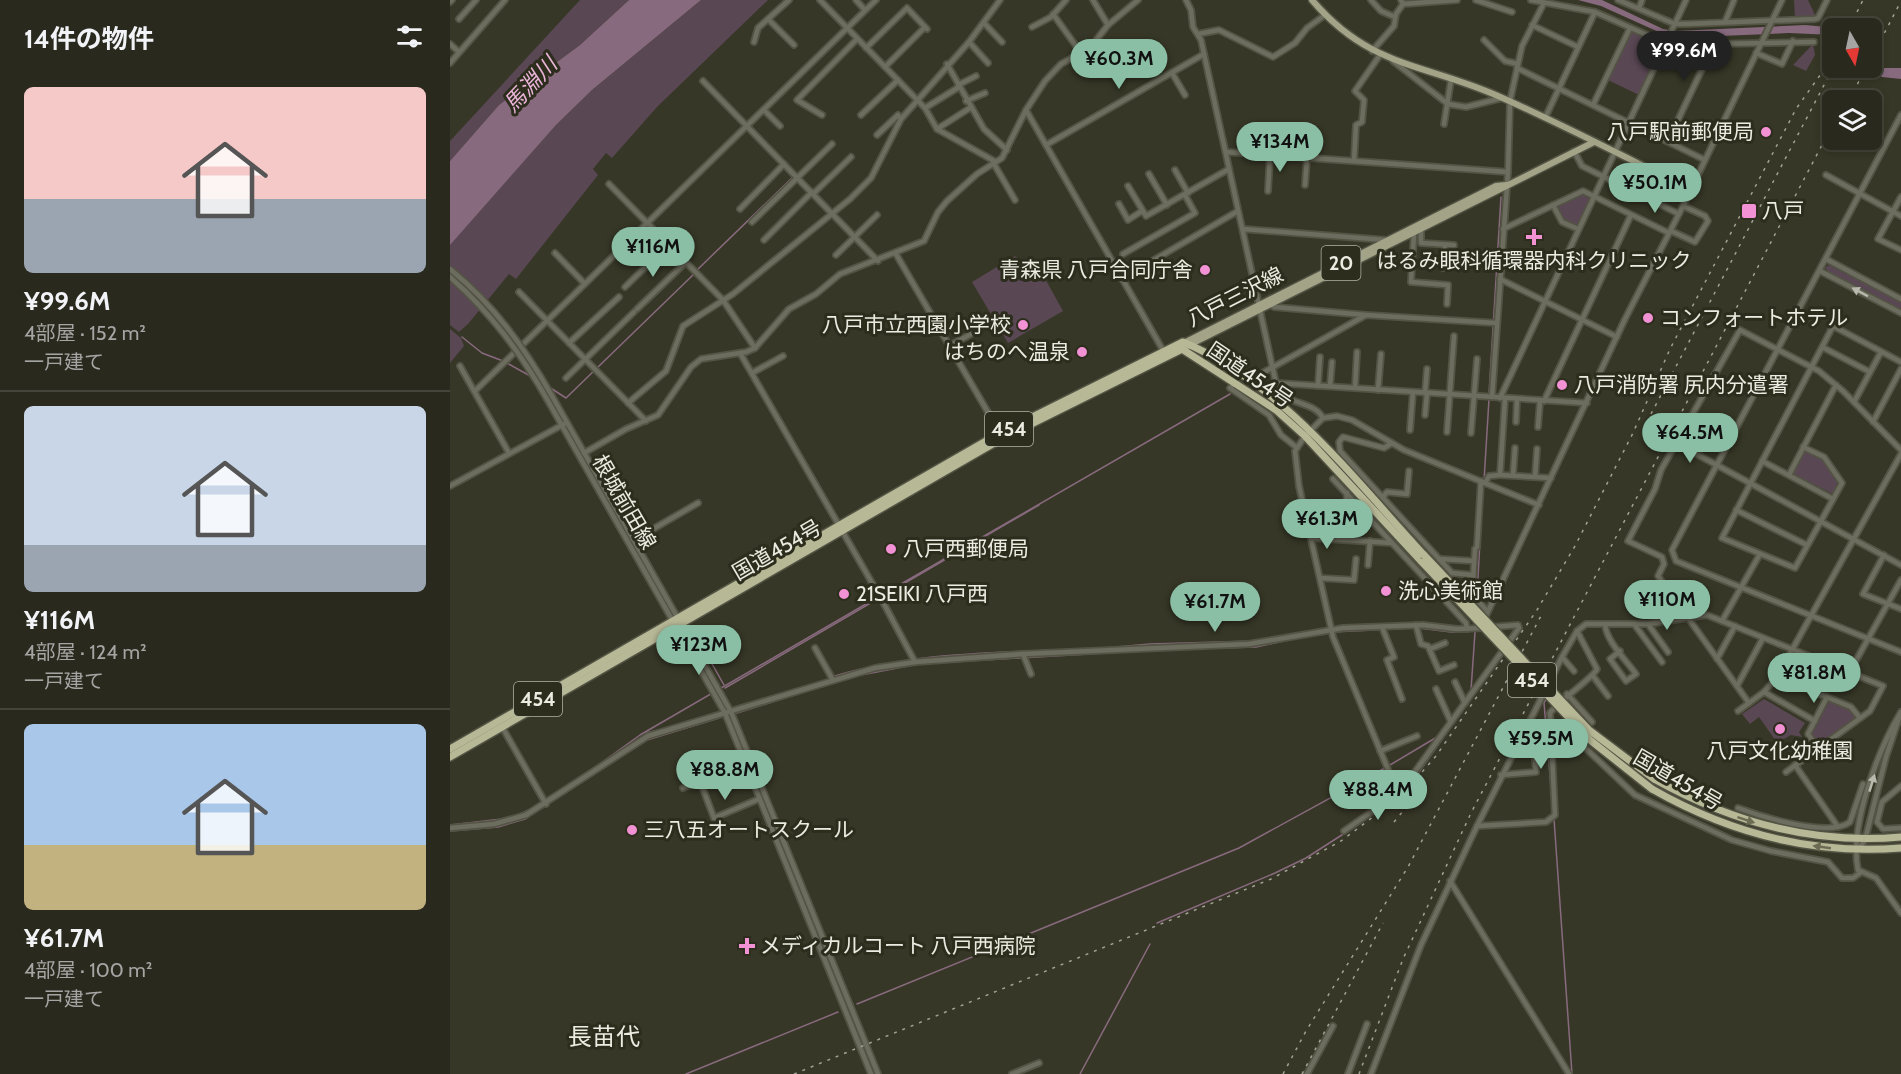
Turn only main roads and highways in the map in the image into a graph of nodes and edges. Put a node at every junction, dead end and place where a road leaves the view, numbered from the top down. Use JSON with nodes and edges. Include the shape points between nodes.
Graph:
{"nodes":[{"id":1,"x":1312,"y":0,"type":"edge"},
{"id":2,"x":1594,"y":142,"type":"junction"},
{"id":3,"x":1506,"y":184,"type":"junction"},
{"id":4,"x":1691,"y":190,"type":"road end"},
{"id":5,"x":1260,"y":307,"type":"junction"},
{"id":6,"x":1185,"y":345,"type":"junction"},
{"id":7,"x":1307,"y":433,"type":"junction"},
{"id":8,"x":1423,"y":558,"type":"junction"},
{"id":9,"x":500,"y":725,"type":"junction"},
{"id":10,"x":450,"y":749,"type":"edge"},
{"id":11,"x":450,"y":757,"type":"edge"},
{"id":12,"x":1901,"y":837,"type":"edge"},
{"id":13,"x":1901,"y":848,"type":"edge"}],
"edges":[{"from":1,"to":2,"type":"main road","via":[[1344,33],[1372,51],[1510,101]]},
{"from":2,"to":3,"type":"main road","name":"八戸三沢線","number":"20"},
{"from":2,"to":4,"type":"main road"},
{"from":3,"to":5,"type":"main road","name":"八戸三沢線","number":"20","via":[[1387,240]]},
{"from":3,"to":5,"type":"main road","name":"八戸三沢線","number":"20","via":[[1498,192]]},
{"from":5,"to":6,"type":"main road","name":"八戸三沢線","number":"20"},
{"from":6,"to":7,"type":"highway","name":"国道454号","number":"454"},
{"from":6,"to":7,"type":"highway","name":"国道454号","number":"454","via":[[1249,381]]},
{"from":6,"to":9,"type":"highway","name":"国道454号","number":"454","via":[[1001,436]]},
{"from":7,"to":8,"type":"highway","name":"国道454号","number":"454"},
{"from":8,"to":12,"type":"highway","name":"国道454号","number":"454","one_way":true,"bridge":true,"via":[[1576,718],[1654,779],[1756,824],[1857,840]]},
{"from":13,"to":8,"type":"highway","name":"国道454号","number":"454","one_way":true,"bridge":true,"via":[[1858,850],[1787,842],[1686,808],[1652,789],[1590,740]]},
{"from":9,"to":10,"type":"highway","name":"国道454号","number":"454"},
{"from":9,"to":11,"type":"highway","name":"国道454号","number":"454"}]}
